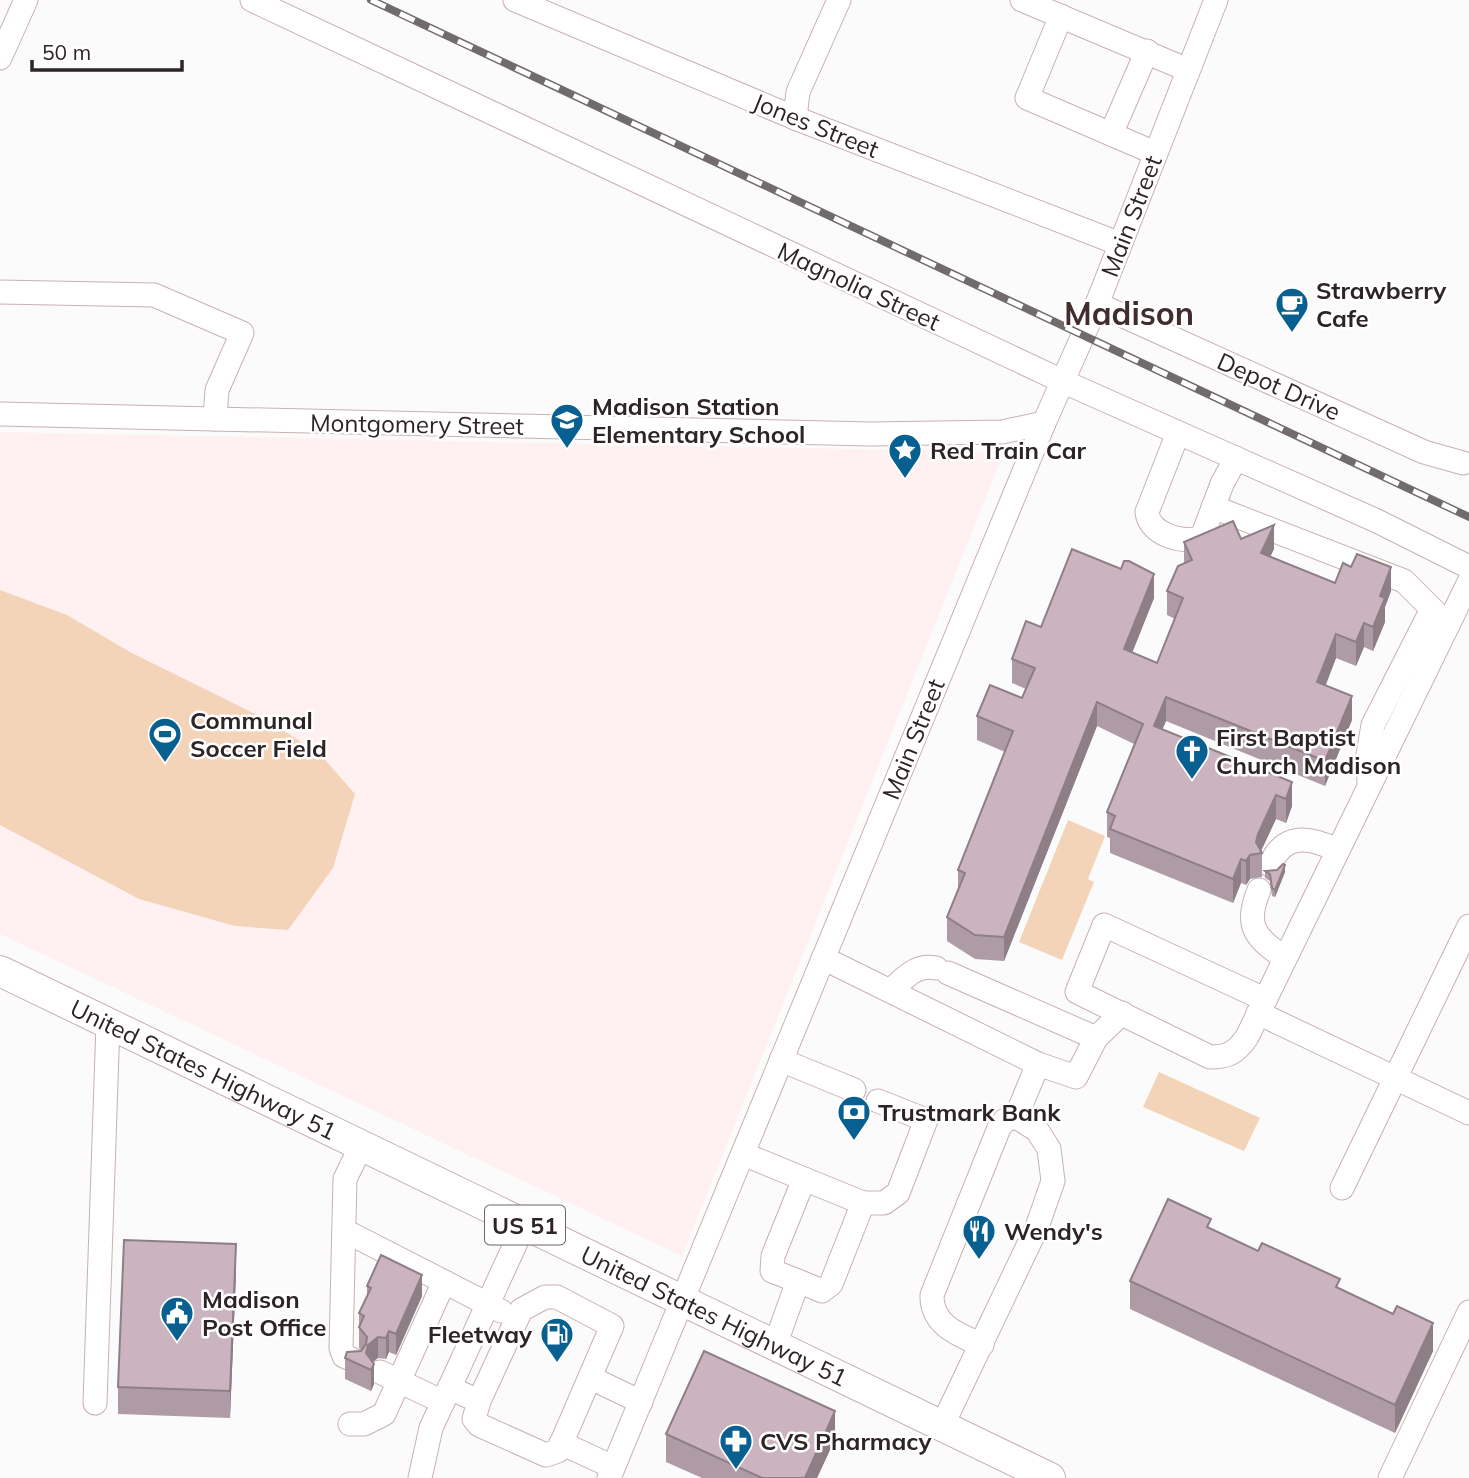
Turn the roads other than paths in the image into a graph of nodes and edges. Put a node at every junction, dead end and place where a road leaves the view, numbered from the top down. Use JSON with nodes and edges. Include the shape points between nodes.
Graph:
{"nodes":[{"id":1,"x":26,"y":0,"type":"edge"},
{"id":2,"x":252,"y":0,"type":"edge"},
{"id":3,"x":515,"y":0,"type":"edge"},
{"id":4,"x":839,"y":0,"type":"edge"},
{"id":5,"x":1022,"y":0,"type":"edge"},
{"id":6,"x":1216,"y":0,"type":"edge"},
{"id":7,"x":1061,"y":16,"type":"junction"},
{"id":8,"x":1147,"y":51,"type":"junction"},
{"id":9,"x":0,"y":58,"type":"edge"},
{"id":10,"x":1188,"y":70,"type":"junction"},
{"id":11,"x":795,"y":118,"type":"junction"},
{"id":12,"x":1111,"y":134,"type":"junction"},
{"id":13,"x":1155,"y":153,"type":"junction"},
{"id":14,"x":1120,"y":244,"type":"junction"},
{"id":15,"x":0,"y":292,"type":"edge"},
{"id":16,"x":1097,"y":304,"type":"junction"},
{"id":17,"x":1062,"y":381,"type":"junction"},
{"id":18,"x":0,"y":414,"type":"edge"},
{"id":19,"x":215,"y":419,"type":"junction"},
{"id":20,"x":1044,"y":423,"type":"junction"},
{"id":21,"x":1178,"y":433,"type":"junction"},
{"id":22,"x":1236,"y":458,"type":"junction"},
{"id":23,"x":1462,"y":463,"type":"dead end"},
{"id":24,"x":1213,"y":508,"type":"junction"},
{"id":25,"x":1469,"y":567,"type":"edge"},
{"id":26,"x":1469,"y":582,"type":"edge"},
{"id":27,"x":1439,"y":618,"type":"junction"},
{"id":28,"x":1337,"y":850,"type":"junction"},
{"id":29,"x":1270,"y":865,"type":"dead end"},
{"id":30,"x":1259,"y":890,"type":"dead end"},
{"id":31,"x":1469,"y":926,"type":"edge"},
{"id":32,"x":823,"y":958,"type":"junction"},
{"id":33,"x":1284,"y":958,"type":"junction"},
{"id":34,"x":0,"y":971,"type":"edge"},
{"id":35,"x":891,"y":990,"type":"junction"},
{"id":36,"x":1261,"y":1006,"type":"junction"},
{"id":37,"x":1122,"y":1013,"type":"junction"},
{"id":38,"x":108,"y":1024,"type":"junction"},
{"id":39,"x":1096,"y":1038,"type":"junction"},
{"id":40,"x":781,"y":1060,"type":"junction"},
{"id":41,"x":1038,"y":1063,"type":"junction"},
{"id":42,"x":1397,"y":1078,"type":"junction"},
{"id":43,"x":854,"y":1090,"type":"dead end"},
{"id":44,"x":878,"y":1101,"type":"dead end"},
{"id":45,"x":1469,"y":1113,"type":"edge"},
{"id":46,"x":1016,"y":1116,"type":"junction"},
{"id":47,"x":361,"y":1146,"type":"junction"},
{"id":48,"x":743,"y":1154,"type":"junction"},
{"id":49,"x":804,"y":1179,"type":"junction"},
{"id":50,"x":1342,"y":1188,"type":"dead end"},
{"id":51,"x":863,"y":1203,"type":"junction"},
{"id":52,"x":524,"y":1225,"type":"junction"},
{"id":53,"x":344,"y":1234,"type":"junction"},
{"id":54,"x":798,"y":1281,"type":"junction"},
{"id":55,"x":444,"y":1282,"type":"junction"},
{"id":56,"x":683,"y":1301,"type":"junction"},
{"id":57,"x":487,"y":1305,"type":"junction"},
{"id":58,"x":1469,"y":1311,"type":"edge"},
{"id":59,"x":517,"y":1319,"type":"junction"},
{"id":60,"x":775,"y":1345,"type":"junction"},
{"id":61,"x":982,"y":1345,"type":"junction"},
{"id":62,"x":353,"y":1360,"type":"edge"},
{"id":63,"x":389,"y":1377,"type":"junction"},
{"id":64,"x":591,"y":1378,"type":"junction"},
{"id":65,"x":446,"y":1395,"type":"junction"},
{"id":66,"x":479,"y":1401,"type":"junction"},
{"id":67,"x":641,"y":1402,"type":"junction"},
{"id":68,"x":95,"y":1403,"type":"dead end"},
{"id":69,"x":350,"y":1424,"type":"dead end"},
{"id":70,"x":942,"y":1426,"type":"junction"},
{"id":71,"x":561,"y":1443,"type":"junction"},
{"id":72,"x":611,"y":1473,"type":"edge"},
{"id":73,"x":420,"y":1478,"type":"edge"},
{"id":74,"x":1050,"y":1478,"type":"edge"},
{"id":75,"x":1390,"y":1478,"type":"edge"}],
"edges":[{"from":1,"to":9,"type":"street"},
{"from":2,"to":17,"type":"street","name":"Magnolia Street"},
{"from":3,"to":11,"type":"street","name":"Jones Street"},
{"from":4,"to":11,"type":"street","via":[[798,92]]},
{"from":5,"to":7,"type":"street"},
{"from":6,"to":10,"type":"street","name":"Main Street"},
{"from":7,"to":8,"type":"street"},
{"from":7,"to":12,"type":"street","via":[[1027,98]]},
{"from":8,"to":10,"type":"street"},
{"from":8,"to":12,"type":"street"},
{"from":10,"to":13,"type":"street","name":"Main Street"},
{"from":11,"to":14,"type":"street","name":"Jones Street"},
{"from":12,"to":13,"type":"street"},
{"from":13,"to":14,"type":"street","name":"Main Street"},
{"from":14,"to":16,"type":"street","name":"Main Street"},
{"from":15,"to":19,"type":"street","via":[[154,295],[242,332],[217,390]]},
{"from":16,"to":17,"type":"street","name":"Main Street"},
{"from":16,"to":23,"type":"street","name":"Depot Drive","via":[[1424,452]]},
{"from":17,"to":20,"type":"street","name":"Main Street"},
{"from":17,"to":21,"type":"street","name":"Magnolia Street"},
{"from":18,"to":19,"type":"street","name":"Montgomery Street"},
{"from":19,"to":20,"type":"street","name":"Montgomery Street","via":[[871,433],[1002,432]]},
{"from":20,"to":32,"type":"street","name":"Main Street"},
{"from":21,"to":22,"type":"street","name":"Magnolia Street"},
{"from":21,"to":24,"type":"street","via":[[1147,512],[1148,522],[1154,529],[1194,540],[1202,537]]},
{"from":22,"to":24,"type":"street"},
{"from":22,"to":25,"type":"street","name":"Magnolia Street"},
{"from":24,"to":27,"type":"street","via":[[1404,581]]},
{"from":26,"to":27,"type":"street"},
{"from":27,"to":28,"type":"street"},
{"from":28,"to":29,"type":"street","via":[[1302,838],[1285,843]]},
{"from":28,"to":33,"type":"street"},
{"from":30,"to":33,"type":"street","via":[[1251,921],[1257,936]]},
{"from":31,"to":42,"type":"street"},
{"from":32,"to":35,"type":"street"},
{"from":32,"to":40,"type":"street","name":"Main Street"},
{"from":33,"to":36,"type":"street"},
{"from":34,"to":38,"type":"main road","name":"United States Highway 51","number":"US 51"},
{"from":35,"to":39,"type":"street","via":[[926,966]]},
{"from":35,"to":41,"type":"street","via":[[916,1007]]},
{"from":36,"to":37,"type":"street","via":[[1237,1052],[1224,1057],[1210,1057]]},
{"from":36,"to":37,"type":"street","via":[[1104,925],[1077,992]]},
{"from":36,"to":42,"type":"street"},
{"from":37,"to":39,"type":"street"},
{"from":38,"to":47,"type":"main road","name":"United States Highway 51","number":"US 51"},
{"from":38,"to":68,"type":"street"},
{"from":39,"to":41,"type":"street","via":[[1076,1077]]},
{"from":40,"to":43,"type":"street"},
{"from":40,"to":48,"type":"street","name":"Main Street"},
{"from":41,"to":46,"type":"street"},
{"from":42,"to":45,"type":"street"},
{"from":42,"to":50,"type":"street"},
{"from":44,"to":51,"type":"street","via":[[926,1120],[898,1193],[884,1203]]},
{"from":46,"to":61,"type":"street","via":[[1044,1139],[1054,1173],[1037,1227]]},
{"from":46,"to":61,"type":"street","via":[[999,1128],[932,1295],[931,1307],[942,1324]]},
{"from":47,"to":52,"type":"main road","name":"United States Highway 51","number":"US 51"},
{"from":47,"to":53,"type":"street","via":[[345,1179]]},
{"from":48,"to":49,"type":"street"},
{"from":48,"to":56,"type":"street","name":"Main Street"},
{"from":49,"to":51,"type":"street"},
{"from":49,"to":54,"type":"street","via":[[772,1264],[772,1271]]},
{"from":51,"to":54,"type":"street","via":[[831,1284],[822,1291]]},
{"from":52,"to":56,"type":"main road","name":"United States Highway 51","number":"US 51"},
{"from":52,"to":57,"type":"street"},
{"from":53,"to":55,"type":"street"},
{"from":53,"to":62,"type":"street","via":[[341,1348],[344,1356]]},
{"from":54,"to":60,"type":"street"},
{"from":55,"to":57,"type":"street"},
{"from":55,"to":63,"type":"street"},
{"from":56,"to":60,"type":"main road","name":"United States Highway 51","number":"US 51"},
{"from":56,"to":67,"type":"street","name":"Main Street"},
{"from":57,"to":59,"type":"street"},
{"from":57,"to":65,"type":"street"},
{"from":58,"to":75,"type":"street"},
{"from":59,"to":64,"type":"street","via":[[521,1310],[550,1296],[609,1322],[611,1332]]},
{"from":59,"to":66,"type":"street"},
{"from":60,"to":70,"type":"main road","name":"United States Highway 51","number":"US 51"},
{"from":61,"to":70,"type":"street"},
{"from":63,"to":65,"type":"street"},
{"from":63,"to":69,"type":"street","via":[[384,1414]]},
{"from":64,"to":67,"type":"street"},
{"from":64,"to":71,"type":"street"},
{"from":65,"to":66,"type":"street"},
{"from":65,"to":73,"type":"street","via":[[431,1428]]},
{"from":66,"to":71,"type":"street","via":[[474,1419],[479,1425],[546,1455],[558,1451]]},
{"from":67,"to":72,"type":"street","name":"Main Street"},
{"from":70,"to":74,"type":"main road","name":"United States Highway 51","number":"US 51"},
{"from":71,"to":72,"type":"street"}]}
